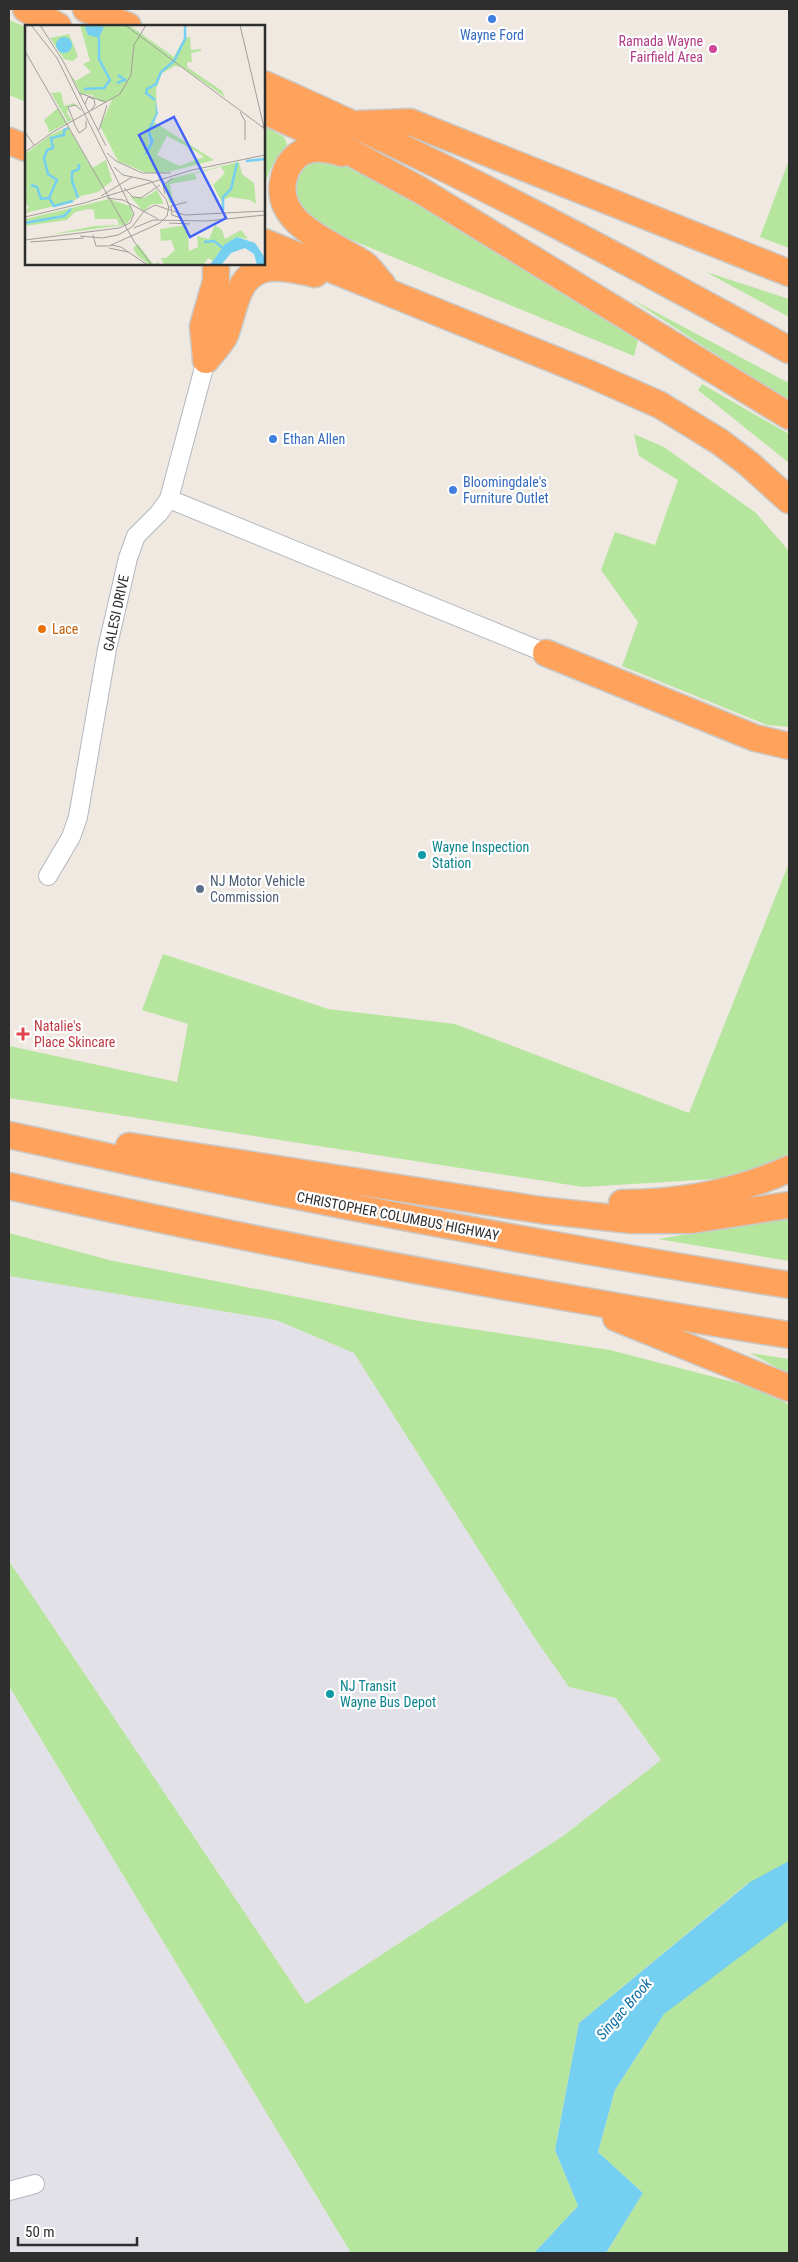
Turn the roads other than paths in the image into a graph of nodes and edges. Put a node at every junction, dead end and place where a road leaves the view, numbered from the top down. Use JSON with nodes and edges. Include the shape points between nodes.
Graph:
{"nodes":[{"id":1,"x":26,"y":9,"type":"edge"},
{"id":2,"x":86,"y":9,"type":"edge"},
{"id":3,"x":56,"y":25,"type":"edge"},
{"id":4,"x":126,"y":25,"type":"edge"},
{"id":5,"x":265,"y":84,"type":"edge"},
{"id":6,"x":265,"y":111,"type":"edge"},
{"id":7,"x":355,"y":124,"type":"junction"},
{"id":8,"x":9,"y":141,"type":"edge"},
{"id":9,"x":25,"y":148,"type":"edge"},
{"id":10,"x":357,"y":157,"type":"junction"},
{"id":11,"x":265,"y":242,"type":"edge"},
{"id":12,"x":216,"y":265,"type":"edge"},
{"id":13,"x":786,"y":270,"type":"edge"},
{"id":14,"x":360,"y":281,"type":"junction"},
{"id":15,"x":388,"y":292,"type":"junction"},
{"id":16,"x":789,"y":350,"type":"edge"},
{"id":17,"x":206,"y":360,"type":"junction"},
{"id":18,"x":789,"y":416,"type":"edge"},
{"id":19,"x":168,"y":499,"type":"junction"},
{"id":20,"x":789,"y":500,"type":"edge"},
{"id":21,"x":546,"y":652,"type":"joint"},
{"id":22,"x":789,"y":746,"type":"edge"},
{"id":23,"x":48,"y":876,"type":"dead end"},
{"id":24,"x":9,"y":1135,"type":"edge"},
{"id":25,"x":79,"y":1150,"type":"junction"},
{"id":26,"x":789,"y":1169,"type":"edge"},
{"id":27,"x":9,"y":1186,"type":"edge"},
{"id":28,"x":484,"y":1202,"type":"junction"},
{"id":29,"x":789,"y":1205,"type":"edge"},
{"id":30,"x":789,"y":1285,"type":"edge"},
{"id":31,"x":561,"y":1296,"type":"junction"},
{"id":32,"x":789,"y":1335,"type":"edge"},
{"id":33,"x":789,"y":1388,"type":"edge"},
{"id":34,"x":35,"y":2184,"type":"dead end"},
{"id":35,"x":9,"y":2191,"type":"edge"}],
"edges":[{"from":1,"to":3,"type":"highway"},
{"from":2,"to":4,"type":"highway"},
{"from":5,"to":7,"type":"highway"},
{"from":6,"to":10,"type":"highway"},
{"from":7,"to":13,"type":"highway","via":[[410,122]]},
{"from":7,"to":16,"type":"highway","via":[[540,215]]},
{"from":8,"to":9,"type":"highway"},
{"from":10,"to":15,"type":"highway","via":[[323,148],[299,154],[285,173],[283,197],[295,219],[366,265]]},
{"from":10,"to":18,"type":"highway","via":[[485,228]]},
{"from":11,"to":14,"type":"highway"},
{"from":12,"to":17,"type":"highway","via":[[216,281],[203,326]]},
{"from":14,"to":15,"type":"highway"},
{"from":14,"to":17,"type":"highway","via":[[283,268],[259,270],[249,275],[242,285],[224,337]]},
{"from":15,"to":20,"type":"highway","via":[[660,405],[720,442]]},
{"from":17,"to":19,"type":"street","name":"GALESI DRIVE"},
{"from":19,"to":21,"type":"street"},
{"from":19,"to":23,"type":"street","name":"GALESI DRIVE","via":[[136,536],[128,558],[107,649],[78,817],[71,837]]},
{"from":21,"to":22,"type":"highway","via":[[755,738]]},
{"from":24,"to":25,"type":"highway","name":"CHRISTOPHER COLUMBUS HIGHWAY"},
{"from":25,"to":28,"type":"highway","via":[[120,1144]]},
{"from":25,"to":30,"type":"highway","name":"CHRISTOPHER COLUMBUS HIGHWAY","via":[[347,1207]]},
{"from":26,"to":28,"type":"highway","via":[[744,1187],[660,1202]]},
{"from":27,"to":31,"type":"highway","via":[[299,1249]]},
{"from":28,"to":29,"type":"highway","via":[[631,1220],[692,1220]]},
{"from":31,"to":32,"type":"highway"},
{"from":31,"to":33,"type":"highway"},
{"from":34,"to":35,"type":"street"}]}
